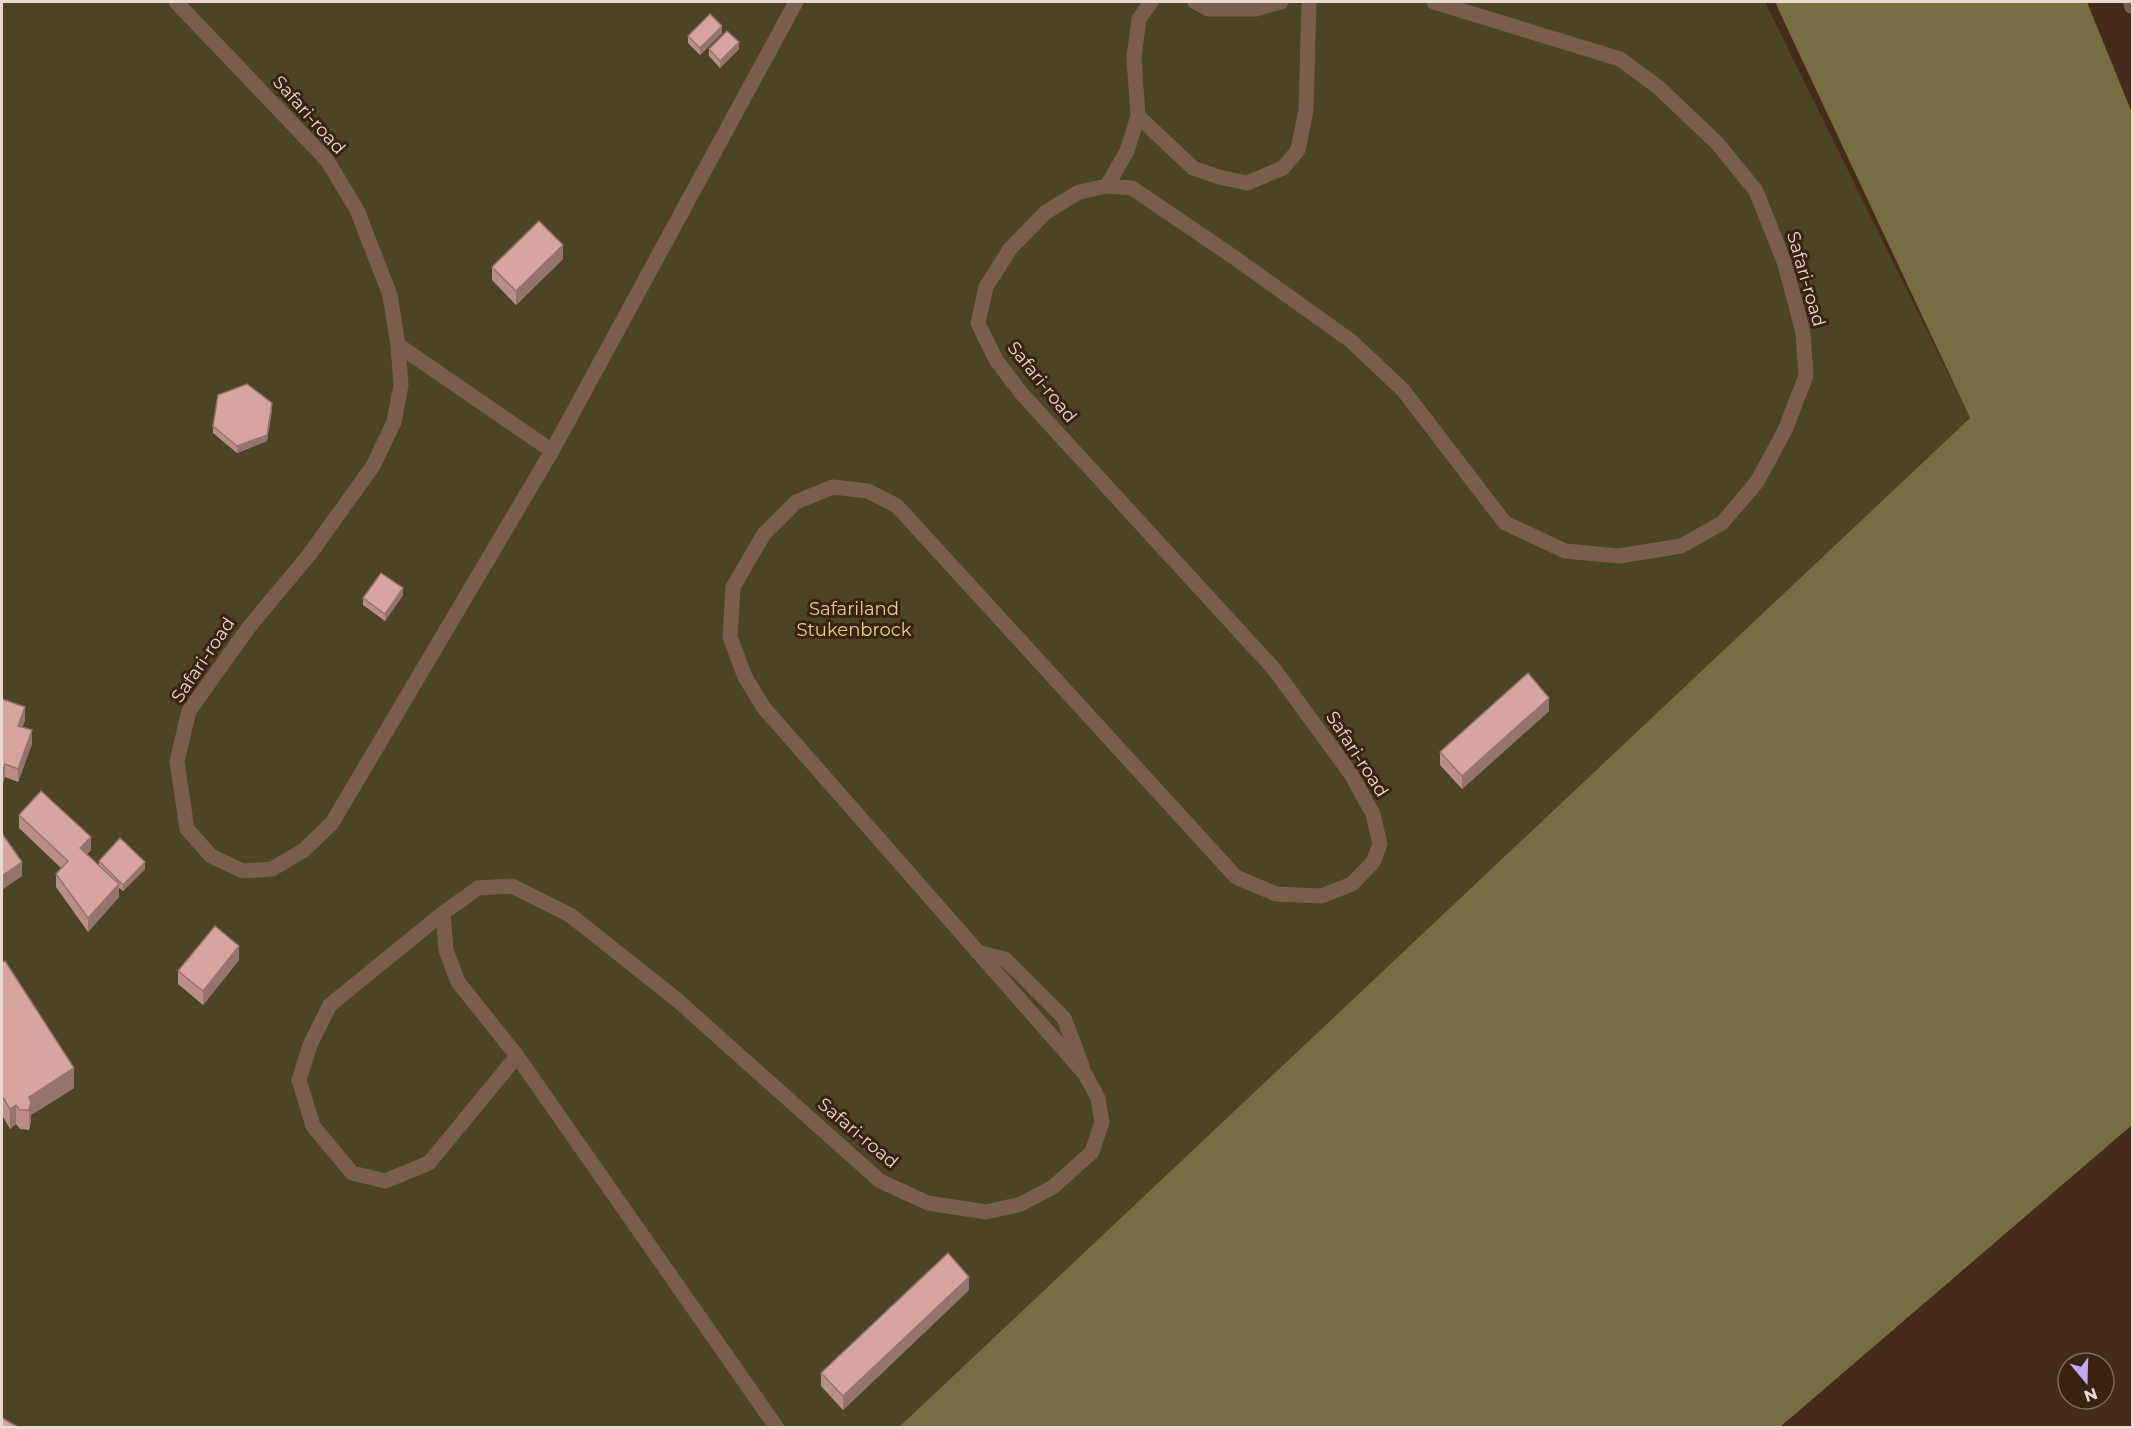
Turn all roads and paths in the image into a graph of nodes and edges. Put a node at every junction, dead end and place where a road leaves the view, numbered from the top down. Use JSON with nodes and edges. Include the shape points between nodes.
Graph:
{"nodes":[{"id":1,"x":176,"y":2,"type":"edge"},
{"id":2,"x":796,"y":2,"type":"edge"},
{"id":3,"x":1151,"y":2,"type":"edge"},
{"id":4,"x":1195,"y":2,"type":"edge"},
{"id":5,"x":1281,"y":2,"type":"edge"},
{"id":6,"x":1309,"y":2,"type":"edge"},
{"id":7,"x":1434,"y":2,"type":"edge"},
{"id":8,"x":2131,"y":2,"type":"edge"},
{"id":9,"x":2133,"y":6,"type":"edge"},
{"id":10,"x":1138,"y":116,"type":"junction"},
{"id":11,"x":1107,"y":186,"type":"junction"},
{"id":12,"x":398,"y":345,"type":"junction"},
{"id":13,"x":552,"y":451,"type":"junction"},
{"id":14,"x":443,"y":913,"type":"junction"},
{"id":15,"x":977,"y":952,"type":"junction"},
{"id":16,"x":518,"y":1056,"type":"junction"},
{"id":17,"x":1085,"y":1074,"type":"junction"},
{"id":18,"x":777,"y":1428,"type":"edge"}],
"edges":[{"from":1,"to":12,"type":"lane","name":"Safari-road","via":[[327,160],[357,210],[390,295]]},
{"from":2,"to":13,"type":"lane","name":"Safari-road"},
{"from":3,"to":10,"type":"lane","via":[[1139,19],[1134,58]]},
{"from":4,"to":5,"type":"lane","via":[[1208,9],[1256,9]]},
{"from":6,"to":10,"type":"lane","via":[[1306,110],[1298,150],[1283,168],[1247,183],[1219,177],[1194,168]]},
{"from":7,"to":11,"type":"lane","name":"Safari-road","via":[[1620,59],[1658,87],[1718,144],[1756,191],[1785,264],[1803,333],[1806,376],[1785,430],[1757,482],[1722,523],[1712,529],[1681,546],[1619,556],[1566,551],[1505,523],[1403,390],[1351,341],[1132,188]]},
{"from":8,"to":9,"type":"main road"},
{"from":10,"to":11,"type":"lane","via":[[1126,151]]},
{"from":11,"to":15,"type":"lane","name":"Safari-road","via":[[1079,192],[1046,212],[1010,249],[986,287],[978,323],[996,360],[1022,394],[1275,669],[1351,774],[1373,814],[1380,844],[1373,862],[1352,884],[1321,896],[1276,894],[1236,877],[897,506],[868,491],[833,487],[796,502],[764,534],[733,587],[730,637],[745,677],[764,708]]},
{"from":12,"to":13,"type":"lane"},
{"from":12,"to":13,"type":"lane","name":"Safari-road","via":[[401,385],[394,422],[373,466],[189,711],[177,761],[185,818],[187,829],[211,856],[243,871],[272,869],[304,850],[332,824]]},
{"from":14,"to":16,"type":"lane","via":[[446,950],[458,982]]},
{"from":14,"to":16,"type":"lane","name":"Safari-road","via":[[330,1005],[310,1045],[299,1080],[313,1126],[352,1173],[385,1181],[429,1163]]},
{"from":14,"to":17,"type":"lane","name":"Safari-road","via":[[478,888],[512,886],[570,915],[676,999],[880,1181],[928,1203],[986,1212],[1022,1204],[1053,1187],[1092,1152],[1102,1122],[1098,1098]]},
{"from":15,"to":17,"type":"lane","name":"Safari-road"},
{"from":15,"to":17,"type":"lane","via":[[1005,959],[1064,1018]]},
{"from":16,"to":18,"type":"lane"}]}
